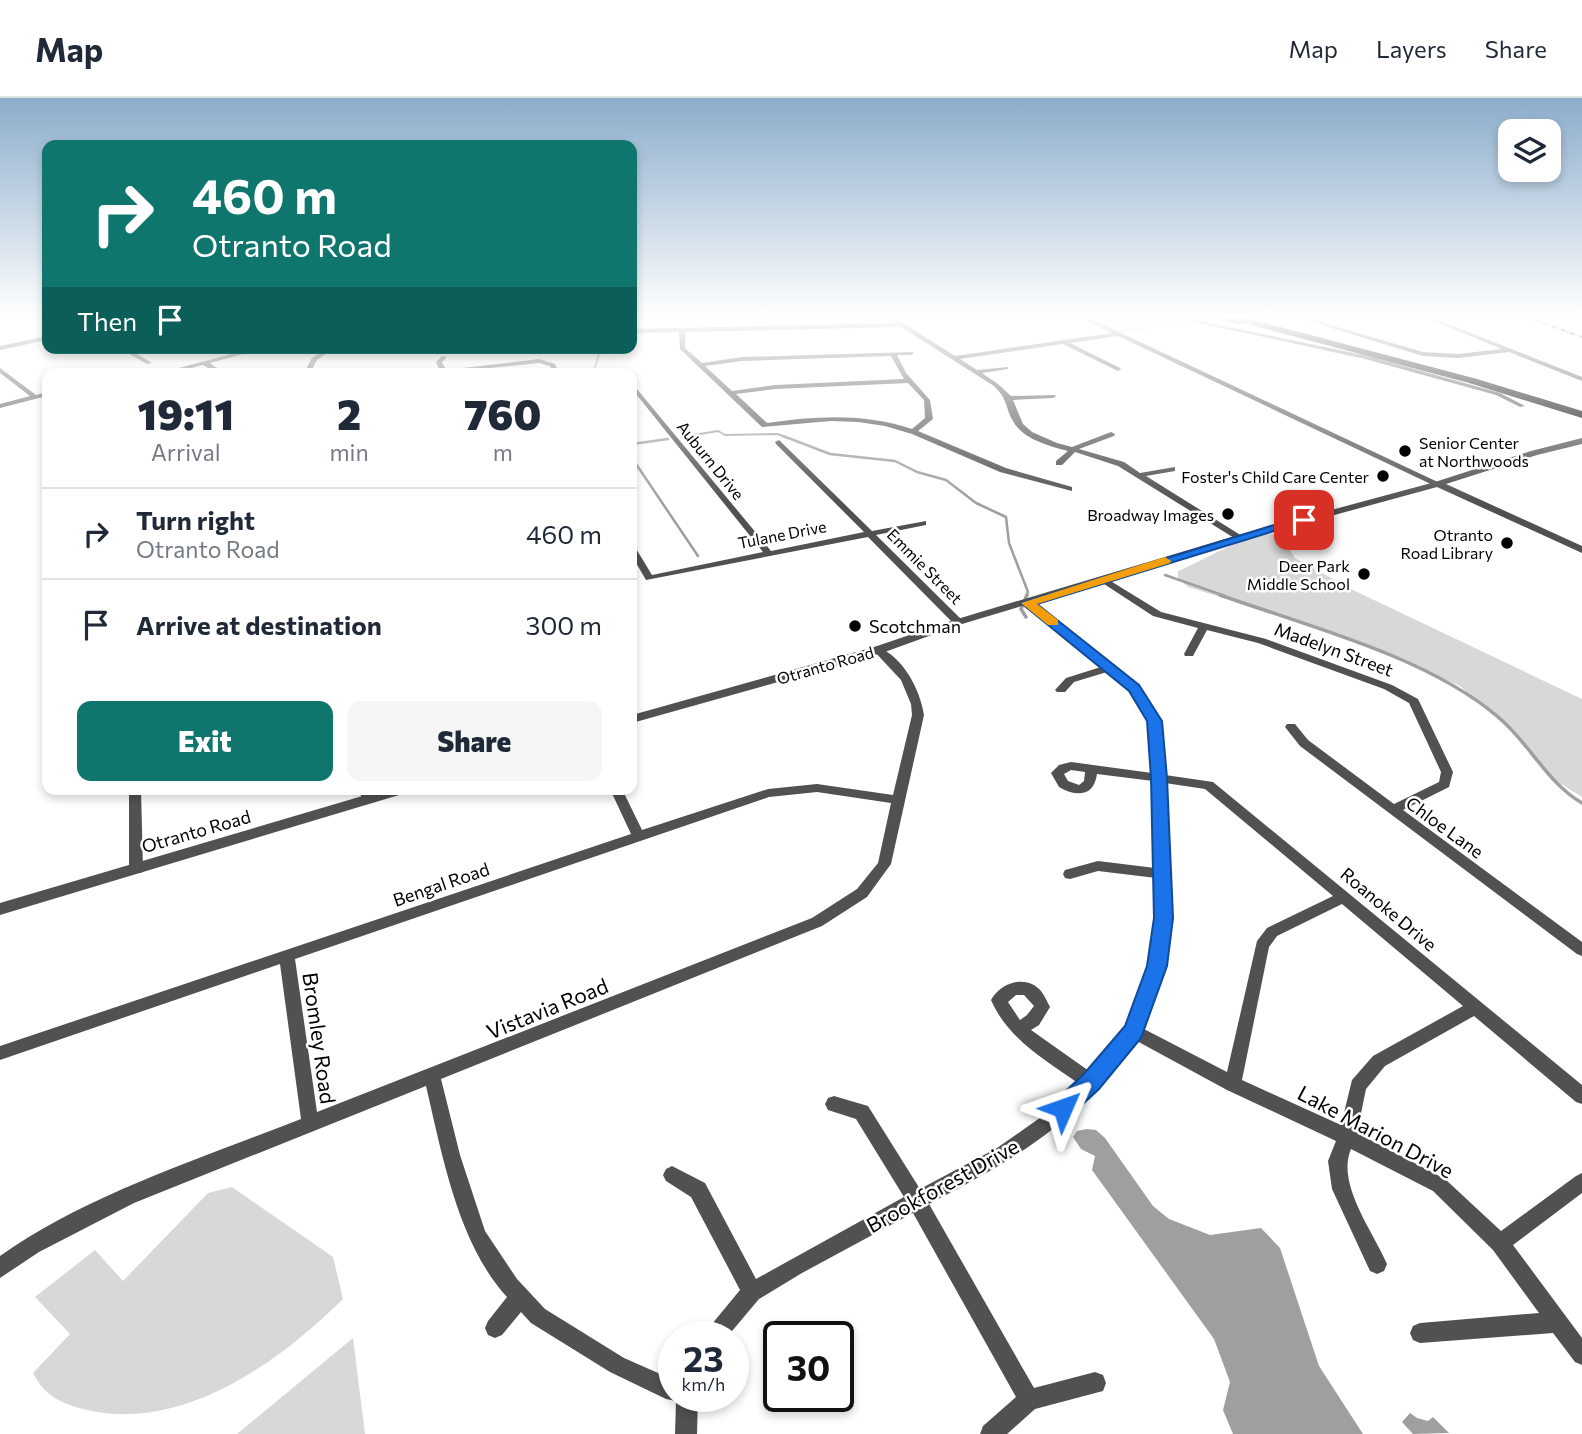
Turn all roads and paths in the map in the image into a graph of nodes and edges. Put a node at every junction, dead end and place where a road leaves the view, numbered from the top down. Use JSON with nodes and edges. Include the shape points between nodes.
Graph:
{"nodes":[{"id":1,"x":11,"y":378,"type":"edge"},
{"id":2,"x":715,"y":378,"type":"edge"},
{"id":3,"x":907,"y":378,"type":"edge"},
{"id":4,"x":986,"y":378,"type":"edge"},
{"id":5,"x":1213,"y":378,"type":"edge"},
{"id":6,"x":1442,"y":378,"type":"edge"},
{"id":7,"x":1463,"y":378,"type":"edge"},
{"id":8,"x":1484,"y":378,"type":"edge"},
{"id":9,"x":1487,"y":378,"type":"edge"},
{"id":10,"x":909,"y":381,"type":"junction"},
{"id":11,"x":1509,"y":385,"type":"junction"},
{"id":12,"x":637,"y":391,"type":"edge"},
{"id":13,"x":731,"y":393,"type":"junction"},
{"id":14,"x":42,"y":395,"type":"edge"},
{"id":15,"x":1053,"y":396,"type":"dead end"},
{"id":16,"x":36,"y":397,"type":"junction"},
{"id":17,"x":1009,"y":398,"type":"junction"},
{"id":18,"x":0,"y":406,"type":"edge"},
{"id":19,"x":1522,"y":406,"type":"dead end"},
{"id":20,"x":1582,"y":407,"type":"edge"},
{"id":21,"x":1582,"y":415,"type":"edge"},
{"id":22,"x":765,"y":425,"type":"joint"},
{"id":23,"x":914,"y":431,"type":"junction"},
{"id":24,"x":1111,"y":434,"type":"dead end"},
{"id":25,"x":779,"y":442,"type":"dead end"},
{"id":26,"x":1582,"y":442,"type":"edge"},
{"id":27,"x":1075,"y":449,"type":"junction"},
{"id":28,"x":1059,"y":463,"type":"dead end"},
{"id":29,"x":1172,"y":469,"type":"dead end"},
{"id":30,"x":1141,"y":475,"type":"junction"},
{"id":31,"x":1438,"y":484,"type":"junction"},
{"id":32,"x":1069,"y":489,"type":"dead end"},
{"id":33,"x":923,"y":523,"type":"dead end"},
{"id":34,"x":870,"y":533,"type":"junction"},
{"id":35,"x":1239,"y":538,"type":"junction"},
{"id":36,"x":1582,"y":550,"type":"edge"},
{"id":37,"x":768,"y":553,"type":"junction"},
{"id":38,"x":637,"y":558,"type":"edge"},
{"id":39,"x":1104,"y":580,"type":"junction"},
{"id":40,"x":1027,"y":603,"type":"junction"},
{"id":41,"x":958,"y":622,"type":"junction"},
{"id":42,"x":1204,"y":626,"type":"junction"},
{"id":43,"x":878,"y":650,"type":"junction"},
{"id":44,"x":1189,"y":653,"type":"dead end"},
{"id":45,"x":1111,"y":667,"type":"junction"},
{"id":46,"x":1061,"y":690,"type":"dead end"},
{"id":47,"x":637,"y":718,"type":"edge"},
{"id":48,"x":1291,"y":727,"type":"dead end"},
{"id":49,"x":1092,"y":769,"type":"dead end"},
{"id":50,"x":1159,"y":778,"type":"junction"},
{"id":51,"x":135,"y":795,"type":"edge"},
{"id":52,"x":367,"y":795,"type":"edge"},
{"id":53,"x":619,"y":795,"type":"edge"},
{"id":54,"x":900,"y":800,"type":"junction"},
{"id":55,"x":1392,"y":810,"type":"junction"},
{"id":56,"x":639,"y":836,"type":"junction"},
{"id":57,"x":136,"y":869,"type":"junction"},
{"id":58,"x":1070,"y":874,"type":"dead end"},
{"id":59,"x":1163,"y":874,"type":"junction"},
{"id":60,"x":1344,"y":897,"type":"junction"},
{"id":61,"x":0,"y":909,"type":"edge"},
{"id":62,"x":1582,"y":950,"type":"edge"},
{"id":63,"x":287,"y":957,"type":"junction"},
{"id":64,"x":1476,"y":1007,"type":"junction"},
{"id":65,"x":1020,"y":1029,"type":"dead end"},
{"id":66,"x":1133,"y":1031,"type":"junction"},
{"id":67,"x":0,"y":1053,"type":"edge"},
{"id":68,"x":432,"y":1077,"type":"junction"},
{"id":69,"x":1091,"y":1082,"type":"junction"},
{"id":70,"x":1233,"y":1084,"type":"junction"},
{"id":71,"x":1582,"y":1096,"type":"edge"},
{"id":72,"x":834,"y":1104,"type":"dead end"},
{"id":73,"x":310,"y":1124,"type":"junction"},
{"id":74,"x":1347,"y":1137,"type":"junction"},
{"id":75,"x":672,"y":1175,"type":"dead end"},
{"id":76,"x":1582,"y":1182,"type":"edge"},
{"id":77,"x":916,"y":1199,"type":"junction"},
{"id":78,"x":1500,"y":1243,"type":"junction"},
{"id":79,"x":1377,"y":1264,"type":"dead end"},
{"id":80,"x":0,"y":1268,"type":"edge"},
{"id":81,"x":752,"y":1292,"type":"junction"},
{"id":82,"x":520,"y":1297,"type":"junction"},
{"id":83,"x":728,"y":1321,"type":"edge"},
{"id":84,"x":1558,"y":1322,"type":"junction"},
{"id":85,"x":495,"y":1328,"type":"dead end"},
{"id":86,"x":1420,"y":1334,"type":"dead end"},
{"id":87,"x":1582,"y":1355,"type":"edge"},
{"id":88,"x":658,"y":1383,"type":"edge"},
{"id":89,"x":1095,"y":1383,"type":"dead end"},
{"id":90,"x":1029,"y":1400,"type":"junction"},
{"id":91,"x":686,"y":1412,"type":"edge"},
{"id":92,"x":685,"y":1434,"type":"edge"},
{"id":93,"x":991,"y":1434,"type":"edge"}],
"edges":[{"from":1,"to":16,"type":"street"},
{"from":2,"to":13,"type":"street"},
{"from":3,"to":10,"type":"street"},
{"from":4,"to":17,"type":"street"},
{"from":5,"to":31,"type":"street"},
{"from":6,"to":19,"type":"street"},
{"from":7,"to":21,"type":"highway"},
{"from":8,"to":11,"type":"highway"},
{"from":9,"to":11,"type":"highway"},
{"from":10,"to":13,"type":"street"},
{"from":10,"to":23,"type":"street","via":[[927,400],[929,419]]},
{"from":11,"to":20,"type":"highway"},
{"from":12,"to":37,"type":"street","name":"Auburn Drive"},
{"from":13,"to":22,"type":"street"},
{"from":14,"to":16,"type":"street"},
{"from":15,"to":17,"type":"street"},
{"from":16,"to":18,"type":"street"},
{"from":17,"to":27,"type":"street","via":[[1017,424],[1027,433]]},
{"from":22,"to":23,"type":"street","via":[[846,419]]},
{"from":23,"to":32,"type":"street","via":[[1003,471]]},
{"from":24,"to":27,"type":"street"},
{"from":25,"to":34,"type":"street"},
{"from":26,"to":31,"type":"street","name":"Otranto Road"},
{"from":27,"to":28,"type":"street"},
{"from":27,"to":30,"type":"street","via":[[1103,456]]},
{"from":29,"to":30,"type":"street"},
{"from":30,"to":35,"type":"street"},
{"from":31,"to":35,"type":"street","name":"Otranto Road"},
{"from":31,"to":36,"type":"street"},
{"from":33,"to":34,"type":"street","name":"Tulane Drive"},
{"from":34,"to":37,"type":"street","name":"Tulane Drive"},
{"from":34,"to":41,"type":"street","name":"Emmie Street"},
{"from":35,"to":39,"type":"street","name":"Otranto Road"},
{"from":37,"to":38,"type":"street","name":"Tulane Drive","via":[[649,578]]},
{"from":39,"to":40,"type":"street","name":"Otranto Road"},
{"from":39,"to":42,"type":"street","name":"Madelyn Street","via":[[1157,614]]},
{"from":40,"to":41,"type":"street","name":"Otranto Road"},
{"from":40,"to":45,"type":"street","name":"Brookforest Drive"},
{"from":41,"to":43,"type":"street","name":"Otranto Road"},
{"from":42,"to":44,"type":"street"},
{"from":42,"to":55,"type":"street","name":"Madelyn Street","via":[[1357,674],[1414,701],[1447,772],[1445,784]]},
{"from":43,"to":47,"type":"street","name":"Otranto Road"},
{"from":43,"to":54,"type":"street","name":"Vistavia Road","via":[[917,695],[918,715]]},
{"from":45,"to":46,"type":"street","via":[[1070,680]]},
{"from":45,"to":50,"type":"street","name":"Brookforest Drive","via":[[1134,688],[1154,721]]},
{"from":48,"to":55,"type":"street","name":"Chloe Lane","via":[[1304,743]]},
{"from":49,"to":50,"type":"street"},
{"from":50,"to":59,"type":"street","name":"Brookforest Drive"},
{"from":50,"to":60,"type":"street","name":"Roanoke Drive","via":[[1209,785]]},
{"from":51,"to":57,"type":"street"},
{"from":52,"to":57,"type":"street","name":"Otranto Road"},
{"from":53,"to":56,"type":"street"},
{"from":54,"to":56,"type":"street","name":"Bengal Road","via":[[794,789],[741,801]]},
{"from":54,"to":68,"type":"street","name":"Vistavia Road","via":[[884,864],[862,893],[817,922]]},
{"from":55,"to":62,"type":"street","name":"Chloe Lane"},
{"from":56,"to":63,"type":"street","name":"Bengal Road"},
{"from":57,"to":61,"type":"street","name":"Otranto Road"},
{"from":58,"to":59,"type":"street","via":[[1098,866]]},
{"from":59,"to":66,"type":"street","name":"Brookforest Drive","via":[[1164,918],[1157,966]]},
{"from":60,"to":64,"type":"street","name":"Roanoke Drive"},
{"from":60,"to":70,"type":"street","via":[[1272,932],[1262,945]]},
{"from":63,"to":67,"type":"street","name":"Bengal Road"},
{"from":63,"to":73,"type":"street","name":"Bromley Road"},
{"from":64,"to":71,"type":"street","name":"Roanoke Drive"},
{"from":64,"to":74,"type":"street","via":[[1378,1061],[1358,1086]]},
{"from":65,"to":69,"type":"street"},
{"from":66,"to":69,"type":"street","name":"Brookforest Drive"},
{"from":66,"to":70,"type":"street","name":"Lake Marion Drive"},
{"from":68,"to":73,"type":"street","name":"Vistavia Road"},
{"from":68,"to":82,"type":"street","via":[[477,1236]]},
{"from":69,"to":77,"type":"street","name":"Brookforest Drive","via":[[1050,1121],[1003,1154]]},
{"from":70,"to":74,"type":"street","name":"Lake Marion Drive"},
{"from":72,"to":77,"type":"street","via":[[862,1112]]},
{"from":73,"to":80,"type":"street","name":"Vistavia Road","via":[[128,1196],[32,1245]]},
{"from":74,"to":78,"type":"street","name":"Lake Marion Drive","via":[[1439,1185]]},
{"from":74,"to":79,"type":"street","via":[[1337,1161],[1341,1189]]},
{"from":75,"to":81,"type":"street","via":[[698,1190]]},
{"from":76,"to":78,"type":"street"},
{"from":77,"to":81,"type":"street","name":"Brookforest Drive"},
{"from":77,"to":90,"type":"street"},
{"from":78,"to":84,"type":"street","name":"Lake Marion Drive"},
{"from":81,"to":83,"type":"street","name":"Brookforest Drive"},
{"from":82,"to":85,"type":"street"},
{"from":82,"to":88,"type":"street","via":[[538,1316]]},
{"from":84,"to":86,"type":"street"},
{"from":84,"to":87,"type":"street","name":"Lake Marion Drive"},
{"from":89,"to":90,"type":"street"},
{"from":90,"to":93,"type":"street"},
{"from":91,"to":92,"type":"street"}]}
